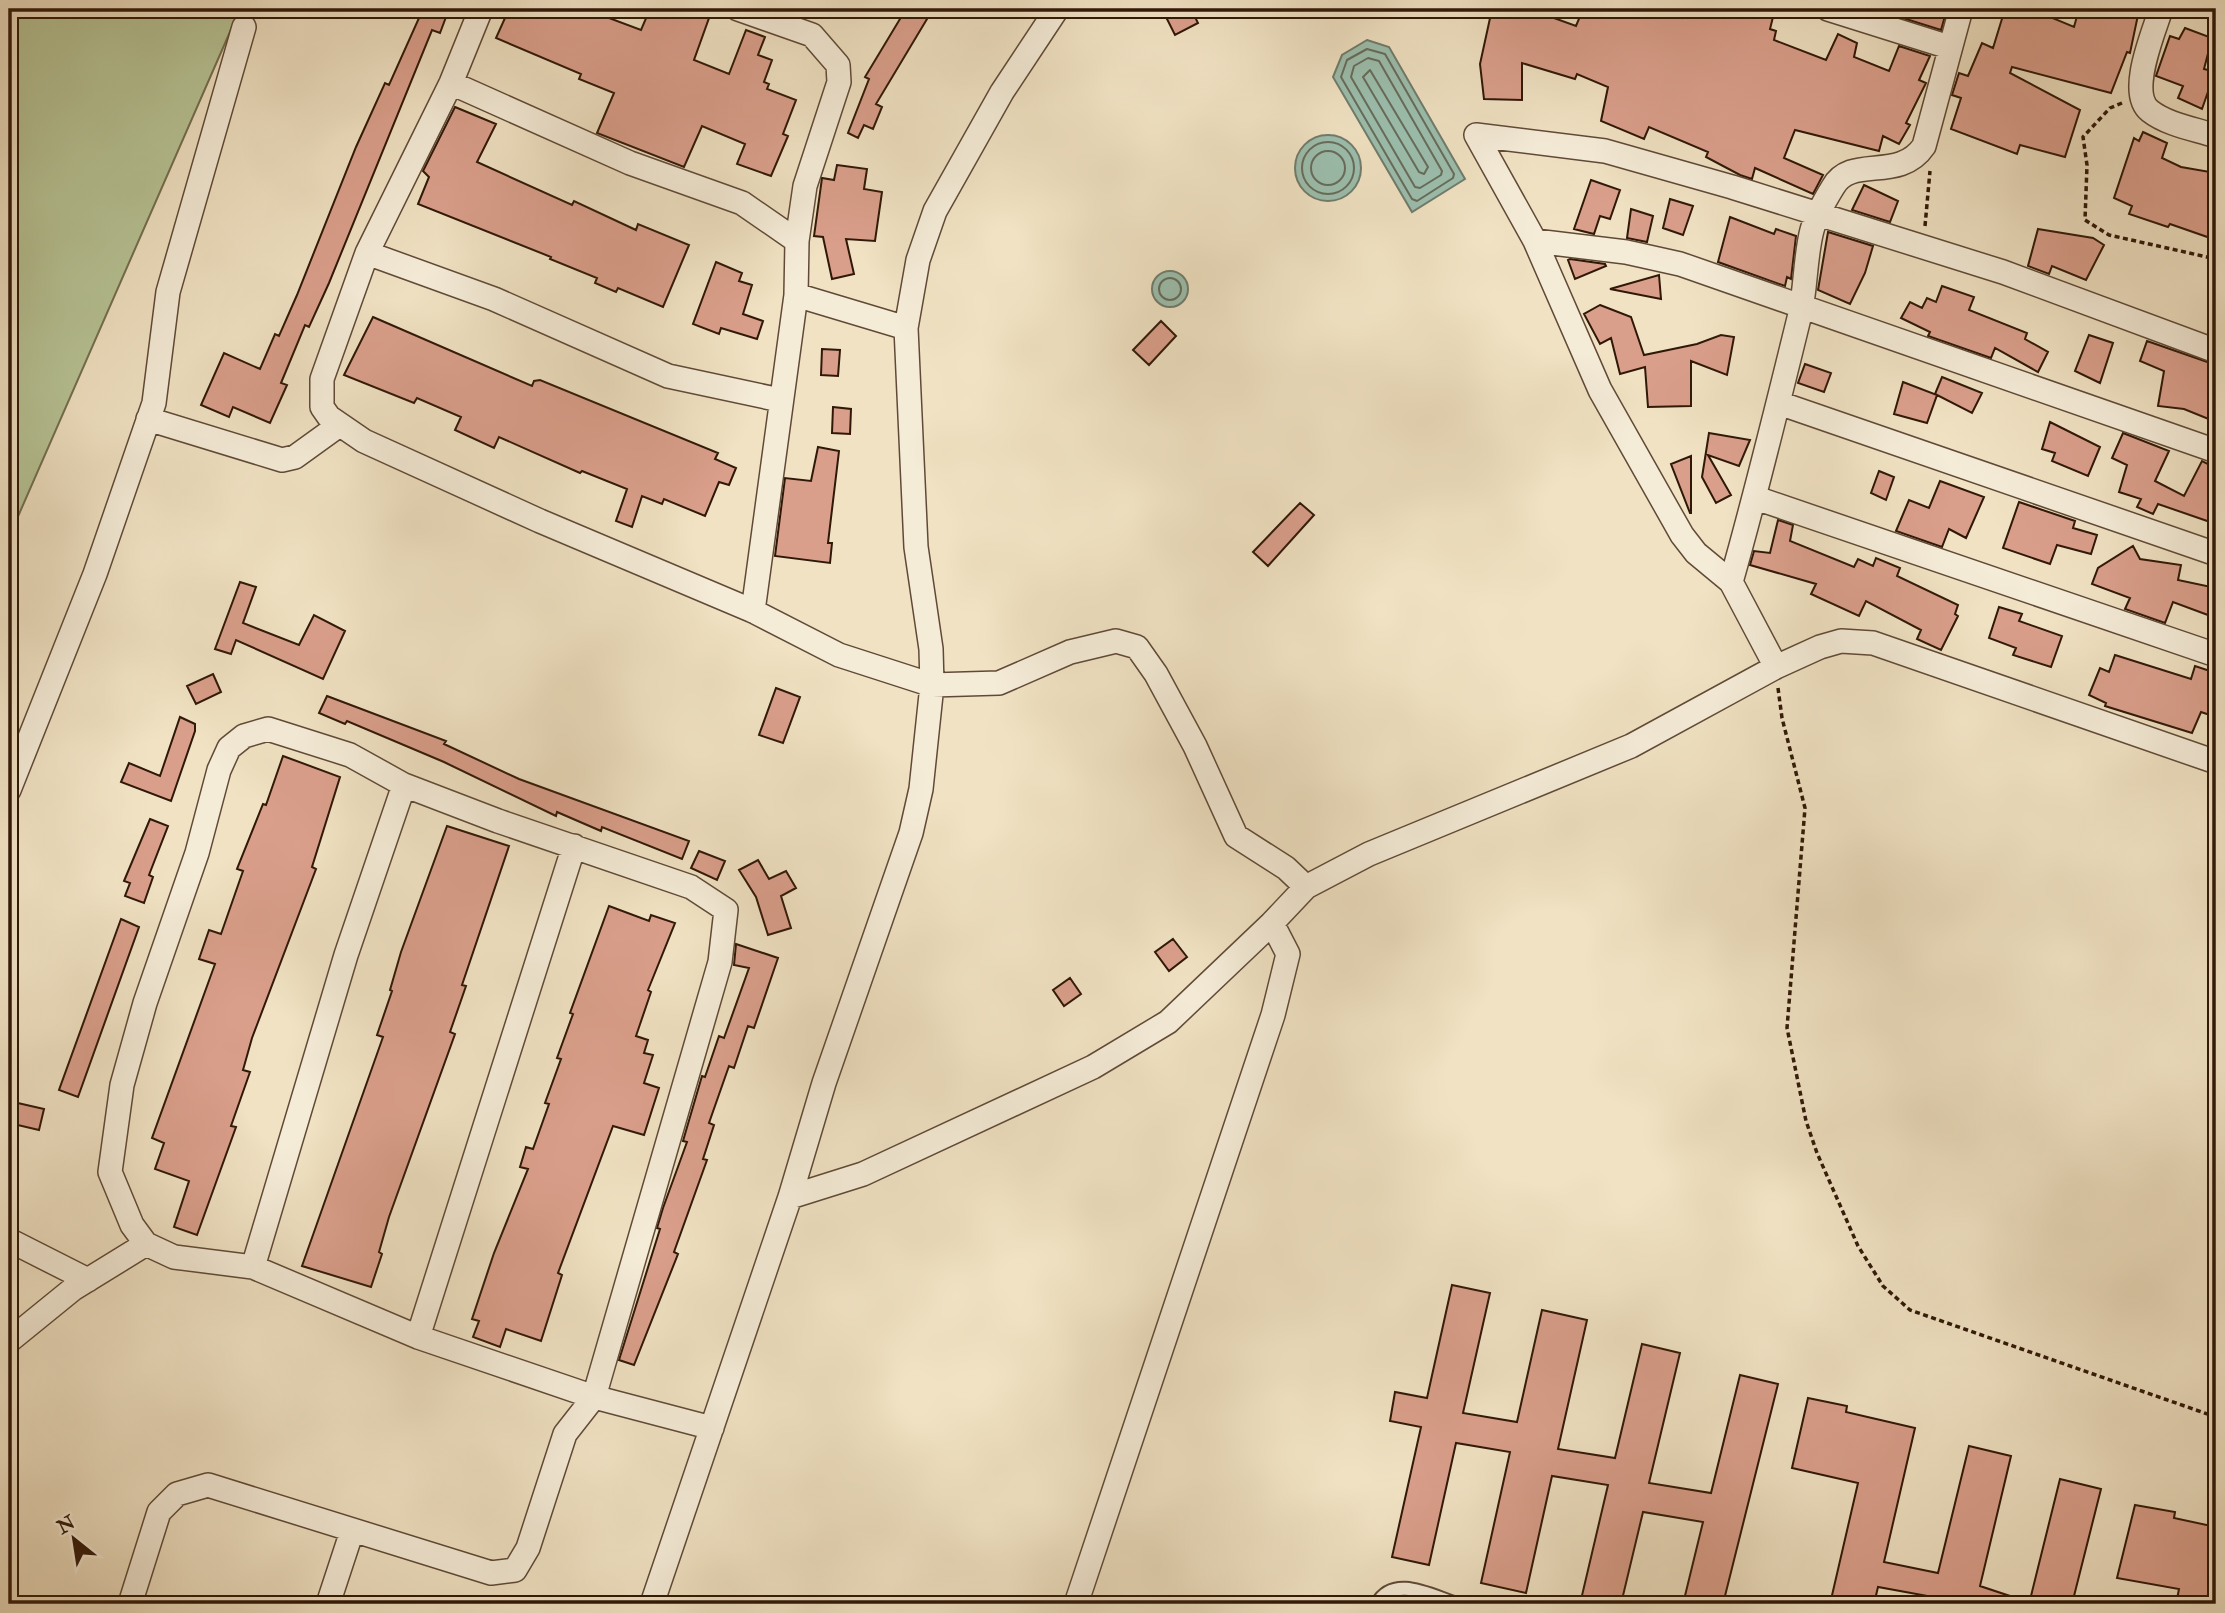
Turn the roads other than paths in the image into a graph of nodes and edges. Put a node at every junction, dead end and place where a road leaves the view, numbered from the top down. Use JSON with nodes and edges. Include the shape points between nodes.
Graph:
{"nodes":[{"id":1,"x":481,"y":9,"type":"edge"},
{"id":2,"x":738,"y":9,"type":"edge"},
{"id":3,"x":1057,"y":9,"type":"edge"},
{"id":4,"x":1828,"y":9,"type":"edge"},
{"id":5,"x":1961,"y":9,"type":"edge"},
{"id":6,"x":2161,"y":9,"type":"edge"},
{"id":7,"x":244,"y":27,"type":"dead end"},
{"id":8,"x":1949,"y":47,"type":"junction"},
{"id":9,"x":451,"y":83,"type":"junction"},
{"id":10,"x":2216,"y":136,"type":"edge"},
{"id":11,"x":1819,"y":215,"type":"junction"},
{"id":12,"x":797,"y":241,"type":"junction"},
{"id":13,"x":1535,"y":241,"type":"junction"},
{"id":14,"x":367,"y":253,"type":"junction"},
{"id":15,"x":796,"y":295,"type":"junction"},
{"id":16,"x":1802,"y":306,"type":"junction"},
{"id":17,"x":906,"y":328,"type":"junction"},
{"id":18,"x":2216,"y":351,"type":"edge"},
{"id":19,"x":780,"y":400,"type":"junction"},
{"id":20,"x":1779,"y":403,"type":"junction"},
{"id":21,"x":148,"y":419,"type":"junction"},
{"id":22,"x":338,"y":426,"type":"junction"},
{"id":23,"x":2216,"y":451,"type":"edge"},
{"id":24,"x":1756,"y":498,"type":"junction"},
{"id":25,"x":2216,"y":554,"type":"edge"},
{"id":26,"x":1731,"y":582,"type":"junction"},
{"id":27,"x":753,"y":611,"type":"junction"},
{"id":28,"x":2216,"y":655,"type":"edge"},
{"id":29,"x":1776,"y":667,"type":"junction"},
{"id":30,"x":932,"y":685,"type":"junction"},
{"id":31,"x":2216,"y":762,"type":"edge"},
{"id":32,"x":404,"y":785,"type":"junction"},
{"id":33,"x":9,"y":790,"type":"edge"},
{"id":34,"x":574,"y":846,"type":"junction"},
{"id":35,"x":1306,"y":887,"type":"junction"},
{"id":36,"x":1272,"y":923,"type":"junction"},
{"id":37,"x":790,"y":1197,"type":"junction"},
{"id":38,"x":9,"y":1240,"type":"edge"},
{"id":39,"x":146,"y":1244,"type":"junction"},
{"id":40,"x":253,"y":1267,"type":"junction"},
{"id":41,"x":88,"y":1280,"type":"junction"},
{"id":42,"x":418,"y":1337,"type":"junction"},
{"id":43,"x":9,"y":1341,"type":"edge"},
{"id":44,"x":594,"y":1397,"type":"junction"},
{"id":45,"x":712,"y":1428,"type":"junction"},
{"id":46,"x":352,"y":1531,"type":"junction"},
{"id":47,"x":130,"y":1604,"type":"edge"},
{"id":48,"x":328,"y":1604,"type":"edge"},
{"id":49,"x":652,"y":1604,"type":"edge"},
{"id":50,"x":1076,"y":1604,"type":"edge"},
{"id":51,"x":1377,"y":1604,"type":"edge"},
{"id":52,"x":1457,"y":1604,"type":"edge"}],
"edges":[{"from":1,"to":9,"type":"street"},
{"from":2,"to":12,"type":"street","via":[[812,35],[838,65],[839,82],[805,186]]},
{"from":3,"to":17,"type":"street","via":[[1002,92],[935,211],[918,260]]},
{"from":4,"to":8,"type":"street"},
{"from":5,"to":8,"type":"street"},
{"from":6,"to":10,"type":"street","via":[[2140,76],[2141,94],[2148,110]]},
{"from":7,"to":21,"type":"street","via":[[168,292]]},
{"from":8,"to":11,"type":"street","via":[[1924,146],[1915,158],[1898,166],[1849,172],[1834,184]]},
{"from":9,"to":12,"type":"street","via":[[630,163],[742,204]]},
{"from":9,"to":14,"type":"street"},
{"from":11,"to":13,"type":"street","via":[[1605,151],[1476,135]]},
{"from":11,"to":16,"type":"street","via":[[1812,230]]},
{"from":11,"to":18,"type":"street","via":[[2003,272]]},
{"from":12,"to":15,"type":"street"},
{"from":13,"to":16,"type":"street","via":[[1680,264]]},
{"from":13,"to":26,"type":"street","via":[[1601,390],[1682,535]]},
{"from":14,"to":19,"type":"street","via":[[494,299],[668,376]]},
{"from":14,"to":22,"type":"street","via":[[321,379],[322,407]]},
{"from":15,"to":17,"type":"street"},
{"from":15,"to":19,"type":"street"},
{"from":16,"to":20,"type":"street"},
{"from":16,"to":23,"type":"street"},
{"from":17,"to":30,"type":"street","via":[[916,547]]},
{"from":19,"to":27,"type":"street"},
{"from":20,"to":24,"type":"street"},
{"from":20,"to":25,"type":"street"},
{"from":21,"to":22,"type":"street","via":[[282,460],[295,457]]},
{"from":21,"to":33,"type":"street","via":[[95,574]]},
{"from":22,"to":27,"type":"street","via":[[540,521]]},
{"from":24,"to":26,"type":"street"},
{"from":24,"to":28,"type":"street"},
{"from":26,"to":29,"type":"street"},
{"from":27,"to":30,"type":"street","via":[[839,655]]},
{"from":29,"to":31,"type":"street","via":[[1841,641],[1873,643]]},
{"from":29,"to":35,"type":"street","via":[[1632,746],[1370,854]]},
{"from":30,"to":35,"type":"street","via":[[999,682],[1070,652],[1116,641],[1137,647],[1195,746],[1236,836],[1286,868]]},
{"from":30,"to":37,"type":"street","via":[[921,789],[911,833],[824,1083]]},
{"from":32,"to":34,"type":"street"},
{"from":32,"to":39,"type":"street","via":[[350,755],[268,729],[244,736],[229,748],[122,1085],[110,1172],[123,1208]]},
{"from":32,"to":40,"type":"street","via":[[346,955]]},
{"from":34,"to":42,"type":"street"},
{"from":34,"to":44,"type":"street","via":[[691,887],[726,910],[720,962]]},
{"from":35,"to":36,"type":"street"},
{"from":36,"to":37,"type":"street","via":[[1168,1022],[1093,1067],[863,1174]]},
{"from":36,"to":50,"type":"street","via":[[1288,954],[1273,1015]]},
{"from":37,"to":45,"type":"street"},
{"from":38,"to":41,"type":"street"},
{"from":39,"to":40,"type":"street","via":[[174,1257]]},
{"from":39,"to":41,"type":"street"},
{"from":40,"to":42,"type":"street"},
{"from":41,"to":43,"type":"street"},
{"from":42,"to":44,"type":"street"},
{"from":44,"to":45,"type":"street"},
{"from":44,"to":46,"type":"street","via":[[565,1434],[528,1548],[515,1570],[491,1573]]},
{"from":45,"to":49,"type":"street"},
{"from":46,"to":47,"type":"street","via":[[208,1485],[177,1494],[159,1512]]},
{"from":46,"to":48,"type":"street"},
{"from":51,"to":52,"type":"lane","via":[[1392,1589],[1405,1587]]}]}
